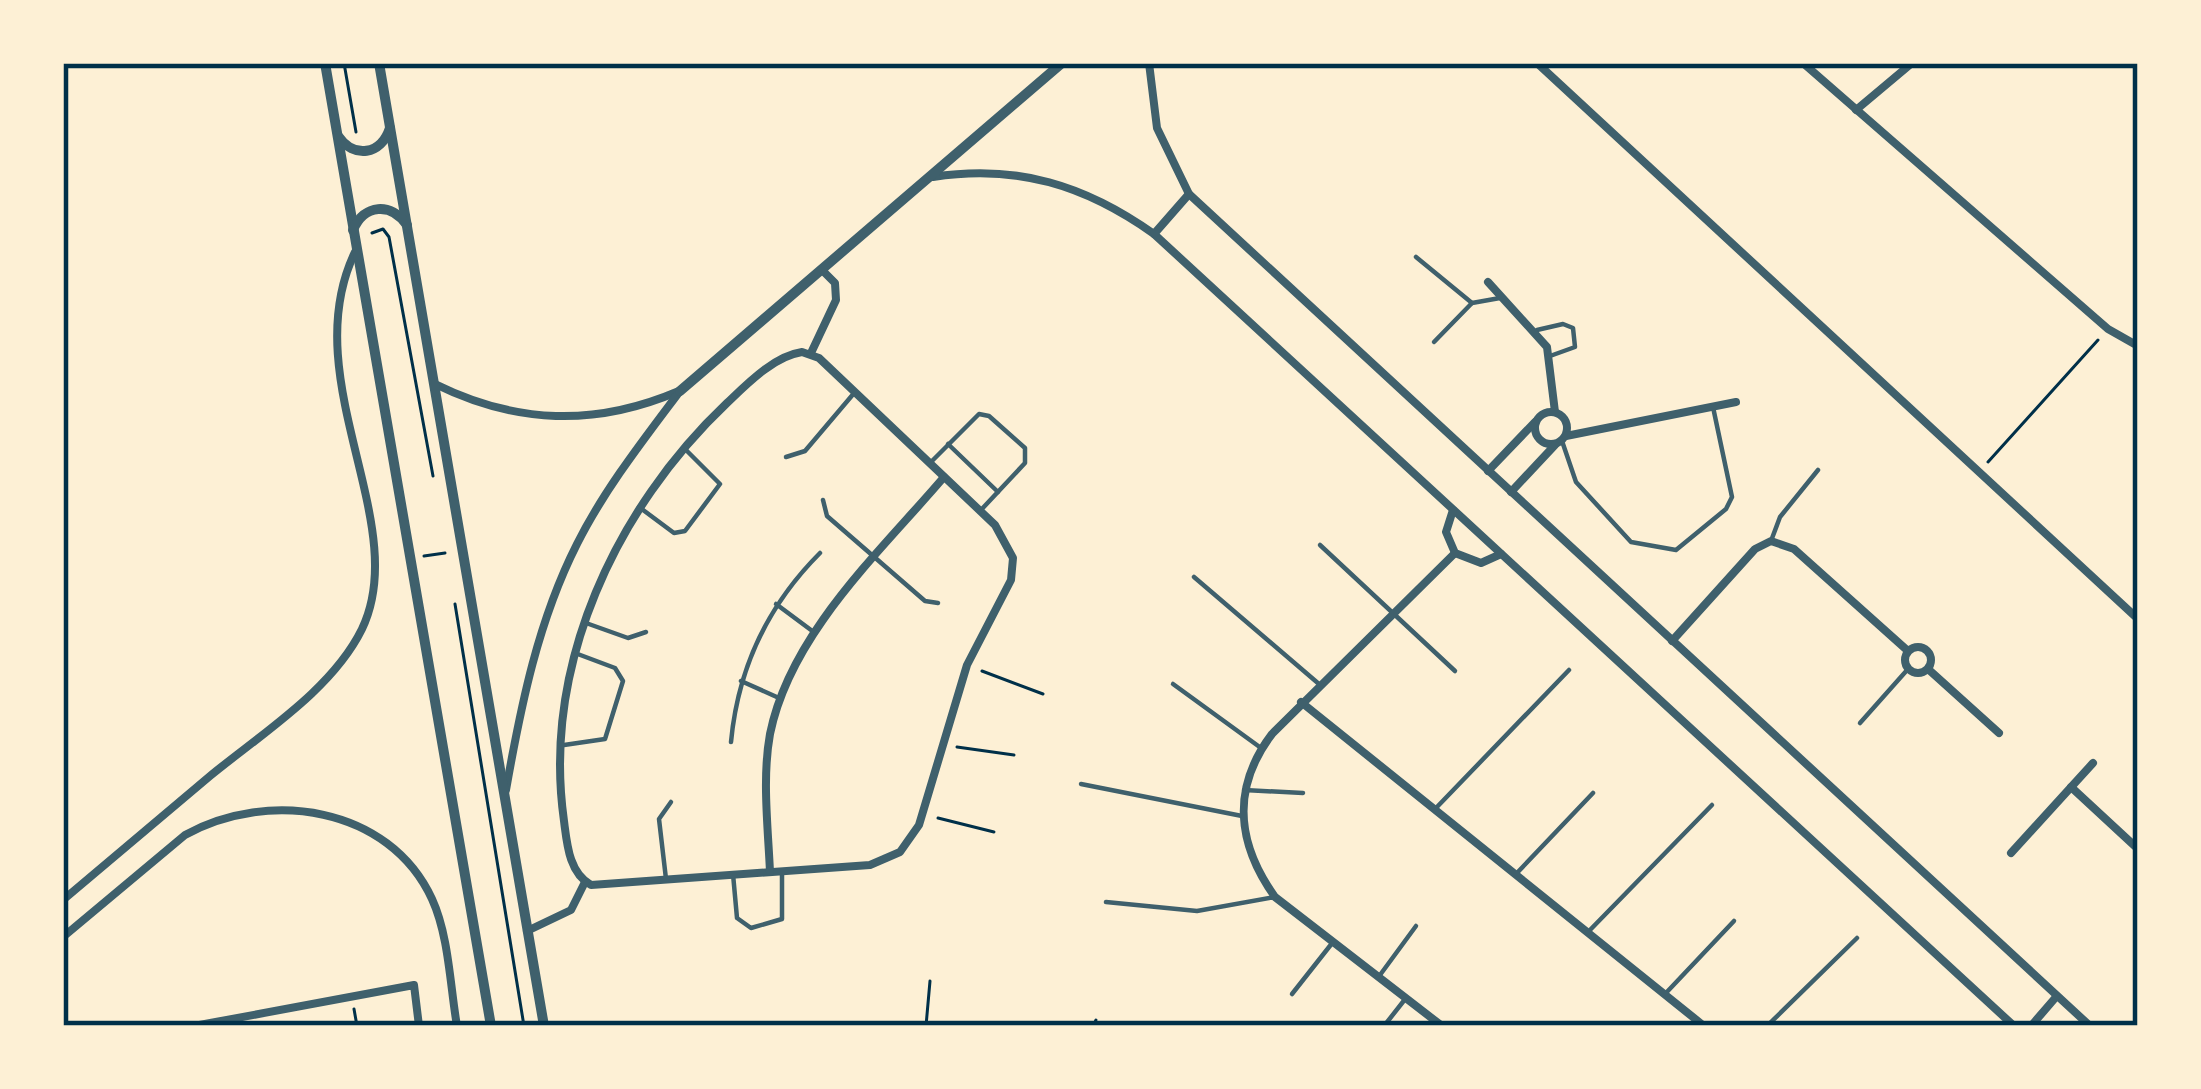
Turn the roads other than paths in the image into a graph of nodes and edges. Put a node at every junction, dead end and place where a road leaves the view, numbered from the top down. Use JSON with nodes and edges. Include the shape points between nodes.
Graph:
{"nodes":[{"id":1,"x":325,"y":63,"type":"edge"},
{"id":2,"x":379,"y":63,"type":"edge"},
{"id":3,"x":1062,"y":63,"type":"edge"},
{"id":4,"x":1149,"y":63,"type":"edge"},
{"id":5,"x":1537,"y":63,"type":"edge"},
{"id":6,"x":1803,"y":63,"type":"edge"},
{"id":7,"x":1912,"y":63,"type":"edge"},
{"id":8,"x":1856,"y":110,"type":"junction"},
{"id":9,"x":391,"y":125,"type":"junction"},
{"id":10,"x":336,"y":134,"type":"junction"},
{"id":11,"x":925,"y":178,"type":"junction"},
{"id":12,"x":1189,"y":194,"type":"junction"},
{"id":13,"x":409,"y":228,"type":"junction"},
{"id":14,"x":1154,"y":234,"type":"junction"},
{"id":15,"x":352,"y":236,"type":"junction"},
{"id":16,"x":355,"y":252,"type":"junction"},
{"id":17,"x":1416,"y":257,"type":"dead end"},
{"id":18,"x":820,"y":267,"type":"junction"},
{"id":19,"x":1488,"y":282,"type":"dead end"},
{"id":20,"x":1505,"y":299,"type":"junction"},
{"id":21,"x":1472,"y":303,"type":"junction"},
{"id":22,"x":1537,"y":330,"type":"junction"},
{"id":23,"x":1434,"y":342,"type":"dead end"},
{"id":24,"x":2138,"y":346,"type":"edge"},
{"id":25,"x":811,"y":353,"type":"junction"},
{"id":26,"x":1550,"y":356,"type":"junction"},
{"id":27,"x":435,"y":384,"type":"junction"},
{"id":28,"x":680,"y":391,"type":"junction"},
{"id":29,"x":855,"y":392,"type":"junction"},
{"id":30,"x":1736,"y":402,"type":"dead end"},
{"id":31,"x":1713,"y":407,"type":"junction"},
{"id":32,"x":1555,"y":412,"type":"junction"},
{"id":33,"x":1536,"y":421,"type":"junction"},
{"id":34,"x":1561,"y":440,"type":"junction"},
{"id":35,"x":948,"y":444,"type":"junction"},
{"id":36,"x":684,"y":448,"type":"junction"},
{"id":37,"x":786,"y":457,"type":"dead end"},
{"id":38,"x":930,"y":464,"type":"junction"},
{"id":39,"x":1819,"y":470,"type":"dead end"},
{"id":40,"x":1488,"y":471,"type":"junction"},
{"id":41,"x":944,"y":477,"type":"junction"},
{"id":42,"x":998,"y":492,"type":"junction"},
{"id":43,"x":1511,"y":492,"type":"junction"},
{"id":44,"x":823,"y":500,"type":"dead end"},
{"id":45,"x":639,"y":507,"type":"junction"},
{"id":46,"x":1453,"y":510,"type":"junction"},
{"id":47,"x":980,"y":512,"type":"junction"},
{"id":48,"x":1771,"y":541,"type":"junction"},
{"id":49,"x":1320,"y":545,"type":"dead end"},
{"id":50,"x":820,"y":553,"type":"dead end"},
{"id":51,"x":1455,"y":553,"type":"junction"},
{"id":52,"x":1501,"y":554,"type":"junction"},
{"id":53,"x":875,"y":558,"type":"junction"},
{"id":54,"x":1194,"y":577,"type":"dead end"},
{"id":55,"x":938,"y":603,"type":"dead end"},
{"id":56,"x":776,"y":604,"type":"junction"},
{"id":57,"x":1393,"y":613,"type":"junction"},
{"id":58,"x":2138,"y":619,"type":"edge"},
{"id":59,"x":586,"y":623,"type":"junction"},
{"id":60,"x":646,"y":632,"type":"dead end"},
{"id":61,"x":815,"y":634,"type":"junction"},
{"id":62,"x":1672,"y":640,"type":"junction"},
{"id":63,"x":1908,"y":651,"type":"junction"},
{"id":64,"x":575,"y":653,"type":"junction"},
{"id":65,"x":1907,"y":669,"type":"junction"},
{"id":66,"x":1928,"y":669,"type":"junction"},
{"id":67,"x":1569,"y":670,"type":"dead end"},
{"id":68,"x":1455,"y":671,"type":"dead end"},
{"id":69,"x":741,"y":681,"type":"junction"},
{"id":70,"x":1173,"y":683,"type":"dead end"},
{"id":71,"x":1319,"y":684,"type":"junction"},
{"id":72,"x":779,"y":698,"type":"junction"},
{"id":73,"x":1301,"y":702,"type":"junction"},
{"id":74,"x":1860,"y":723,"type":"dead end"},
{"id":75,"x":2000,"y":733,"type":"dead end"},
{"id":76,"x":731,"y":742,"type":"dead end"},
{"id":77,"x":558,"y":746,"type":"junction"},
{"id":78,"x":1261,"y":748,"type":"junction"},
{"id":79,"x":2093,"y":763,"type":"dead end"},
{"id":80,"x":1081,"y":784,"type":"dead end"},
{"id":81,"x":2071,"y":787,"type":"junction"},
{"id":82,"x":1244,"y":790,"type":"junction"},
{"id":83,"x":1593,"y":793,"type":"dead end"},
{"id":84,"x":1303,"y":794,"type":"dead end"},
{"id":85,"x":504,"y":800,"type":"junction"},
{"id":86,"x":671,"y":802,"type":"dead end"},
{"id":87,"x":1712,"y":805,"type":"dead end"},
{"id":88,"x":1434,"y":809,"type":"junction"},
{"id":89,"x":1242,"y":816,"type":"junction"},
{"id":90,"x":2138,"y":849,"type":"edge"},
{"id":91,"x":2012,"y":853,"type":"dead end"},
{"id":92,"x":770,"y":872,"type":"junction"},
{"id":93,"x":782,"y":872,"type":"junction"},
{"id":94,"x":733,"y":874,"type":"junction"},
{"id":95,"x":1516,"y":874,"type":"junction"},
{"id":96,"x":666,"y":879,"type":"junction"},
{"id":97,"x":585,"y":882,"type":"junction"},
{"id":98,"x":1275,"y":897,"type":"junction"},
{"id":99,"x":63,"y":901,"type":"edge"},
{"id":100,"x":1106,"y":902,"type":"dead end"},
{"id":101,"x":1734,"y":921,"type":"dead end"},
{"id":102,"x":1416,"y":926,"type":"dead end"},
{"id":103,"x":527,"y":931,"type":"junction"},
{"id":104,"x":1588,"y":932,"type":"junction"},
{"id":105,"x":63,"y":937,"type":"edge"},
{"id":106,"x":1857,"y":938,"type":"dead end"},
{"id":107,"x":1333,"y":942,"type":"junction"},
{"id":108,"x":1378,"y":977,"type":"junction"},
{"id":109,"x":1292,"y":994,"type":"dead end"},
{"id":110,"x":1665,"y":994,"type":"junction"},
{"id":111,"x":2056,"y":997,"type":"junction"},
{"id":112,"x":1406,"y":998,"type":"junction"},
{"id":113,"x":543,"y":1023,"type":"edge"},
{"id":114,"x":491,"y":1025,"type":"edge"},
{"id":115,"x":194,"y":1026,"type":"edge"},
{"id":116,"x":419,"y":1026,"type":"edge"},
{"id":117,"x":457,"y":1026,"type":"edge"},
{"id":118,"x":1384,"y":1026,"type":"edge"},
{"id":119,"x":1442,"y":1026,"type":"edge"},
{"id":120,"x":1704,"y":1026,"type":"edge"},
{"id":121,"x":1767,"y":1026,"type":"edge"},
{"id":122,"x":2014,"y":1026,"type":"edge"},
{"id":123,"x":2031,"y":1026,"type":"edge"},
{"id":124,"x":2090,"y":1026,"type":"edge"}],
"edges":[{"from":1,"to":10,"type":"street"},
{"from":2,"to":9,"type":"street"},
{"from":3,"to":11,"type":"street"},
{"from":4,"to":12,"type":"street","via":[[1157,128]]},
{"from":5,"to":58,"type":"street"},
{"from":6,"to":8,"type":"street"},
{"from":7,"to":8,"type":"street"},
{"from":8,"to":24,"type":"street","via":[[2108,329]]},
{"from":9,"to":10,"type":"street","via":[[386,140],[367,152]]},
{"from":9,"to":13,"type":"street"},
{"from":10,"to":15,"type":"street"},
{"from":11,"to":14,"type":"street","via":[[973,171],[1053,182],[1114,206]]},
{"from":11,"to":18,"type":"street"},
{"from":12,"to":14,"type":"street"},
{"from":12,"to":40,"type":"street"},
{"from":13,"to":15,"type":"street","via":[[378,208],[362,214]]},
{"from":13,"to":27,"type":"street"},
{"from":14,"to":46,"type":"street"},
{"from":15,"to":16,"type":"street"},
{"from":16,"to":99,"type":"street","via":[[340,287],[334,343],[375,566],[363,628],[310,692]]},
{"from":16,"to":114,"type":"street"},
{"from":17,"to":21,"type":"lane"},
{"from":18,"to":25,"type":"street","via":[[835,283],[836,300]]},
{"from":18,"to":28,"type":"street"},
{"from":19,"to":20,"type":"street"},
{"from":20,"to":21,"type":"lane"},
{"from":20,"to":22,"type":"street"},
{"from":21,"to":23,"type":"lane"},
{"from":22,"to":26,"type":"street"},
{"from":22,"to":26,"type":"lane","via":[[1574,328],[1575,347]]},
{"from":25,"to":29,"type":"street"},
{"from":25,"to":36,"type":"street","via":[[783,357]]},
{"from":26,"to":32,"type":"street"},
{"from":27,"to":28,"type":"street","via":[[494,409],[557,418],[620,412]]},
{"from":27,"to":85,"type":"street"},
{"from":28,"to":85,"type":"street","via":[[579,540],[554,595],[519,712]]},
{"from":29,"to":37,"type":"lane","via":[[805,451]]},
{"from":29,"to":38,"type":"street"},
{"from":30,"to":31,"type":"street"},
{"from":31,"to":34,"type":"street"},
{"from":31,"to":34,"type":"lane","via":[[1732,497],[1676,550],[1627,538],[1576,482]]},
{"from":32,"to":33,"type":"street"},
{"from":32,"to":34,"type":"street","via":[[1565,419]]},
{"from":33,"to":34,"type":"street","via":[[1539,439]]},
{"from":33,"to":40,"type":"street"},
{"from":34,"to":43,"type":"street"},
{"from":35,"to":38,"type":"lane"},
{"from":35,"to":42,"type":"lane"},
{"from":35,"to":42,"type":"lane","via":[[984,413],[1024,448],[1024,463]]},
{"from":36,"to":45,"type":"street"},
{"from":36,"to":45,"type":"lane","via":[[717,477],[719,489],[678,533]]},
{"from":38,"to":41,"type":"street"},
{"from":39,"to":48,"type":"lane"},
{"from":40,"to":43,"type":"street"},
{"from":41,"to":47,"type":"street"},
{"from":41,"to":53,"type":"street"},
{"from":42,"to":47,"type":"lane"},
{"from":43,"to":62,"type":"street"},
{"from":44,"to":53,"type":"lane","via":[[827,516]]},
{"from":45,"to":59,"type":"street"},
{"from":46,"to":51,"type":"street","via":[[1446,532]]},
{"from":46,"to":52,"type":"street"},
{"from":47,"to":93,"type":"street","via":[[1005,538],[1013,569],[967,665],[908,844],[881,862]]},
{"from":48,"to":62,"type":"street","via":[[1754,549]]},
{"from":48,"to":63,"type":"street","via":[[1794,549]]},
{"from":49,"to":57,"type":"lane"},
{"from":50,"to":56,"type":"lane"},
{"from":51,"to":52,"type":"street","via":[[1474,562]]},
{"from":51,"to":57,"type":"street"},
{"from":52,"to":122,"type":"street"},
{"from":53,"to":55,"type":"lane"},
{"from":53,"to":61,"type":"street"},
{"from":54,"to":71,"type":"lane"},
{"from":56,"to":61,"type":"lane"},
{"from":56,"to":69,"type":"lane"},
{"from":57,"to":68,"type":"lane"},
{"from":57,"to":71,"type":"street"},
{"from":59,"to":60,"type":"lane","via":[[628,638]]},
{"from":59,"to":64,"type":"street"},
{"from":61,"to":72,"type":"street"},
{"from":62,"to":111,"type":"street"},
{"from":63,"to":65,"type":"street"},
{"from":63,"to":66,"type":"street","via":[[1927,650]]},
{"from":64,"to":77,"type":"street"},
{"from":64,"to":77,"type":"lane","via":[[615,668],[623,681],[605,740]]},
{"from":65,"to":66,"type":"street"},
{"from":65,"to":74,"type":"lane"},
{"from":66,"to":75,"type":"street"},
{"from":67,"to":88,"type":"lane"},
{"from":69,"to":72,"type":"lane"},
{"from":69,"to":76,"type":"lane"},
{"from":70,"to":78,"type":"lane"},
{"from":71,"to":73,"type":"street"},
{"from":72,"to":92,"type":"street","via":[[766,776]]},
{"from":73,"to":78,"type":"street"},
{"from":73,"to":88,"type":"street"},
{"from":77,"to":97,"type":"street","via":[[566,837]]},
{"from":78,"to":82,"type":"street"},
{"from":79,"to":81,"type":"street"},
{"from":80,"to":89,"type":"lane"},
{"from":81,"to":90,"type":"street"},
{"from":81,"to":91,"type":"street"},
{"from":82,"to":84,"type":"lane"},
{"from":82,"to":89,"type":"street"},
{"from":83,"to":95,"type":"lane"},
{"from":85,"to":103,"type":"street"},
{"from":86,"to":96,"type":"lane","via":[[659,820]]},
{"from":87,"to":104,"type":"lane"},
{"from":88,"to":95,"type":"street"},
{"from":89,"to":98,"type":"street","via":[[1256,872]]},
{"from":92,"to":93,"type":"street"},
{"from":92,"to":94,"type":"street"},
{"from":93,"to":94,"type":"lane","via":[[782,919],[752,928],[737,918]]},
{"from":94,"to":96,"type":"street"},
{"from":95,"to":104,"type":"street"},
{"from":96,"to":97,"type":"street"},
{"from":97,"to":103,"type":"street","via":[[571,910]]},
{"from":98,"to":100,"type":"lane","via":[[1197,911]]},
{"from":98,"to":107,"type":"street"},
{"from":101,"to":110,"type":"lane"},
{"from":102,"to":108,"type":"lane"},
{"from":103,"to":113,"type":"street"},
{"from":104,"to":110,"type":"street"},
{"from":105,"to":117,"type":"street","via":[[208,822],[259,809],[349,821],[412,865],[434,902]]},
{"from":106,"to":121,"type":"lane"},
{"from":107,"to":108,"type":"street"},
{"from":107,"to":109,"type":"lane"},
{"from":108,"to":112,"type":"street"},
{"from":110,"to":120,"type":"street"},
{"from":111,"to":123,"type":"street"},
{"from":111,"to":124,"type":"street"},
{"from":112,"to":118,"type":"lane"},
{"from":112,"to":119,"type":"street"},
{"from":115,"to":116,"type":"street","via":[[414,985]]}]}
